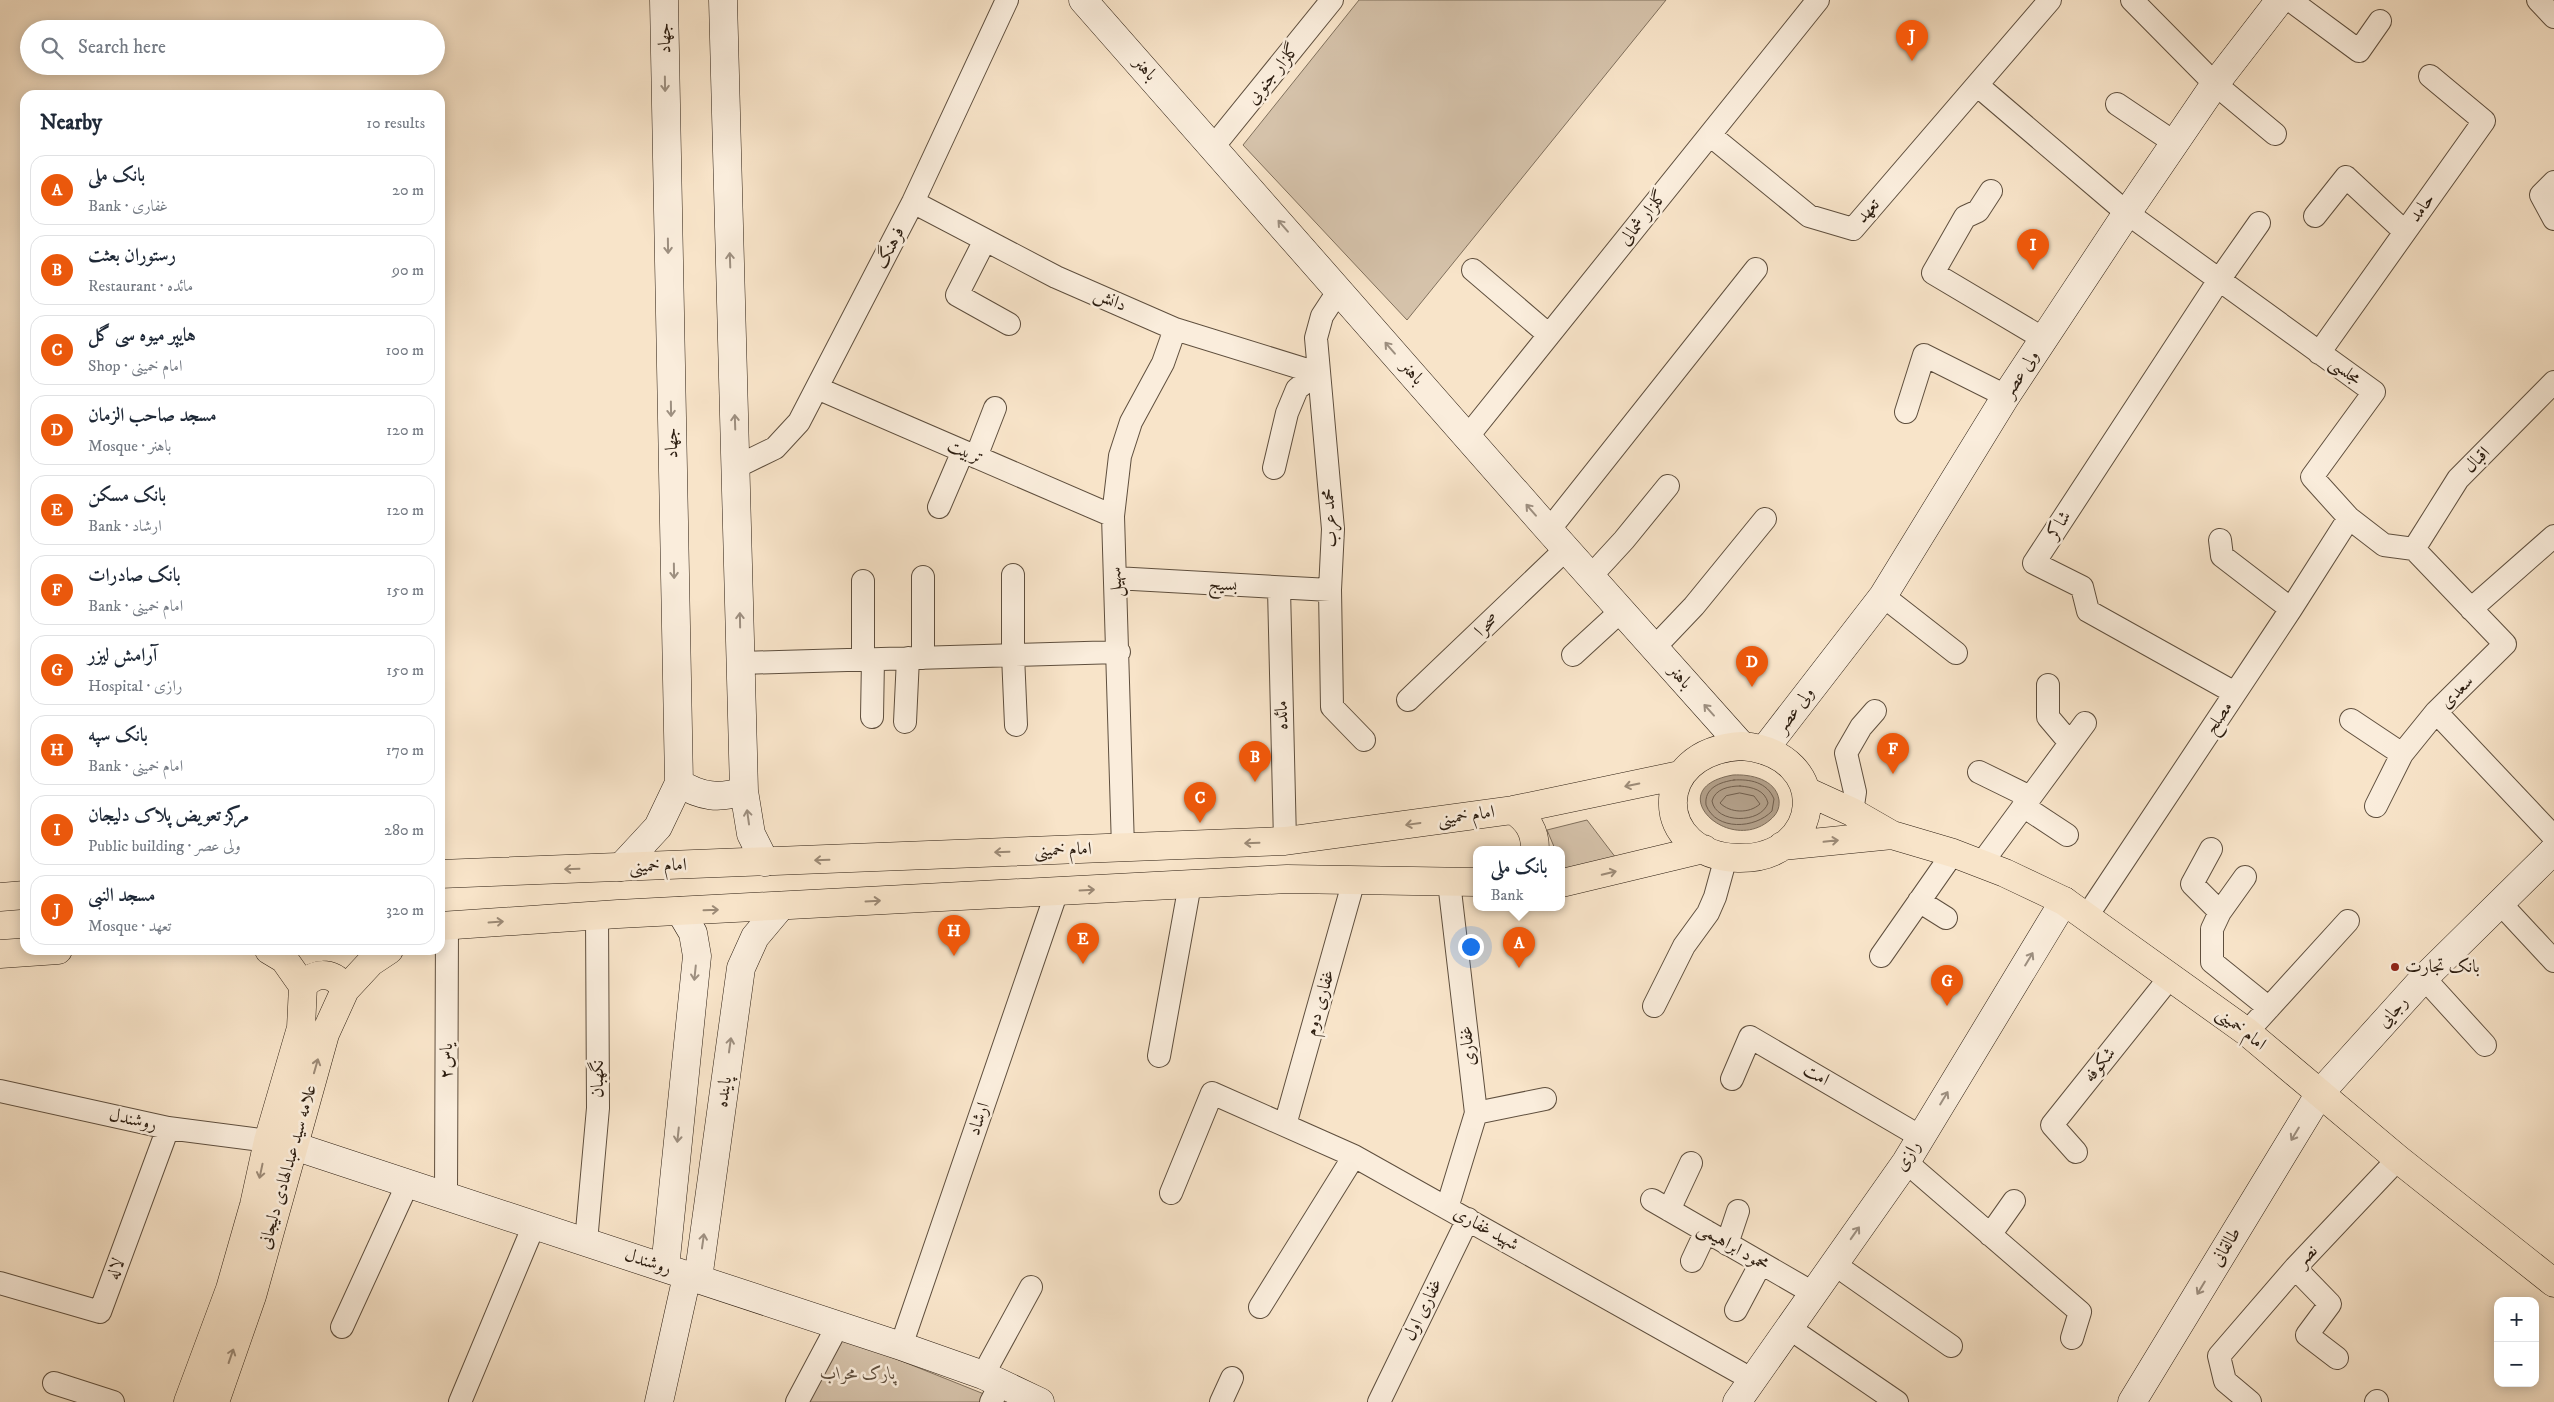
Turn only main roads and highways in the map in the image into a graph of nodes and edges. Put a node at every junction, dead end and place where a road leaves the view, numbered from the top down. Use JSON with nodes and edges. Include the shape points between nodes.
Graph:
{"nodes":[{"id":1,"x":1680,"y":775,"type":"junction"},
{"id":2,"x":1806,"y":791,"type":"junction"},
{"id":3,"x":1513,"y":810,"type":"junction"},
{"id":4,"x":1892,"y":835,"type":"junction"},
{"id":5,"x":1534,"y":846,"type":"edge"},
{"id":6,"x":1782,"y":846,"type":"junction"},
{"id":7,"x":1715,"y":853,"type":"junction"},
{"id":8,"x":445,"y":874,"type":"edge"},
{"id":9,"x":1473,"y":882,"type":"edge"},
{"id":10,"x":1565,"y":882,"type":"edge"},
{"id":11,"x":20,"y":895,"type":"edge"},
{"id":12,"x":0,"y":897,"type":"edge"},
{"id":13,"x":445,"y":927,"type":"edge"},
{"id":14,"x":20,"y":953,"type":"edge"},
{"id":15,"x":0,"y":954,"type":"edge"},
{"id":16,"x":277,"y":955,"type":"edge"},
{"id":17,"x":382,"y":955,"type":"edge"},
{"id":18,"x":303,"y":986,"type":"junction"},
{"id":19,"x":345,"y":990,"type":"junction"},
{"id":20,"x":2554,"y":1283,"type":"edge"},
{"id":21,"x":188,"y":1402,"type":"edge"},
{"id":22,"x":215,"y":1402,"type":"edge"}],
"edges":[{"from":1,"to":2,"type":"main road","via":[[1708,752],[1753,748],[1785,761],[1794,769]]},
{"from":1,"to":3,"type":"main road","name":"امام خمینی","one_way":true},
{"from":1,"to":7,"type":"main road","via":[[1674,787],[1673,813],[1685,835]]},
{"from":2,"to":4,"type":"main road","name":"امام خمینی"},
{"from":2,"to":6,"type":"main road","via":[[1808,804],[1800,829]]},
{"from":3,"to":5,"type":"main road","via":[[1524,817],[1531,828]]},
{"from":3,"to":8,"type":"main road","name":"امام خمینی","one_way":true,"via":[[1285,841]]},
{"from":6,"to":4,"type":"main road","name":"امام خمینی","one_way":true},
{"from":4,"to":20,"type":"main road","name":"امام خمینی","via":[[1981,864],[2064,901],[2087,916],[2247,1032],[2398,1159]]},
{"from":6,"to":7,"type":"main road","via":[[1761,855]]},
{"from":10,"to":7,"type":"main road","one_way":true},
{"from":13,"to":9,"type":"main road","one_way":true,"via":[[597,915],[1287,879]]},
{"from":11,"to":12,"type":"main road"},
{"from":14,"to":15,"type":"main road"},
{"from":16,"to":18,"type":"main road","via":[[284,959]]},
{"from":17,"to":19,"type":"main road","name":"علامه سید عبدالهادی دلیجانی"},
{"from":18,"to":19,"type":"main road","via":[[315,976],[329,975],[342,983]]},
{"from":18,"to":21,"type":"main road","name":"علامه سید عبدالهادی دلیجانی","one_way":true,"via":[[301,1028],[268,1141],[254,1205],[230,1289]]},
{"from":22,"to":19,"type":"main road","name":"علامه سید عبدالهادی دلیجانی","one_way":true,"via":[[252,1296],[325,1034]]}]}
